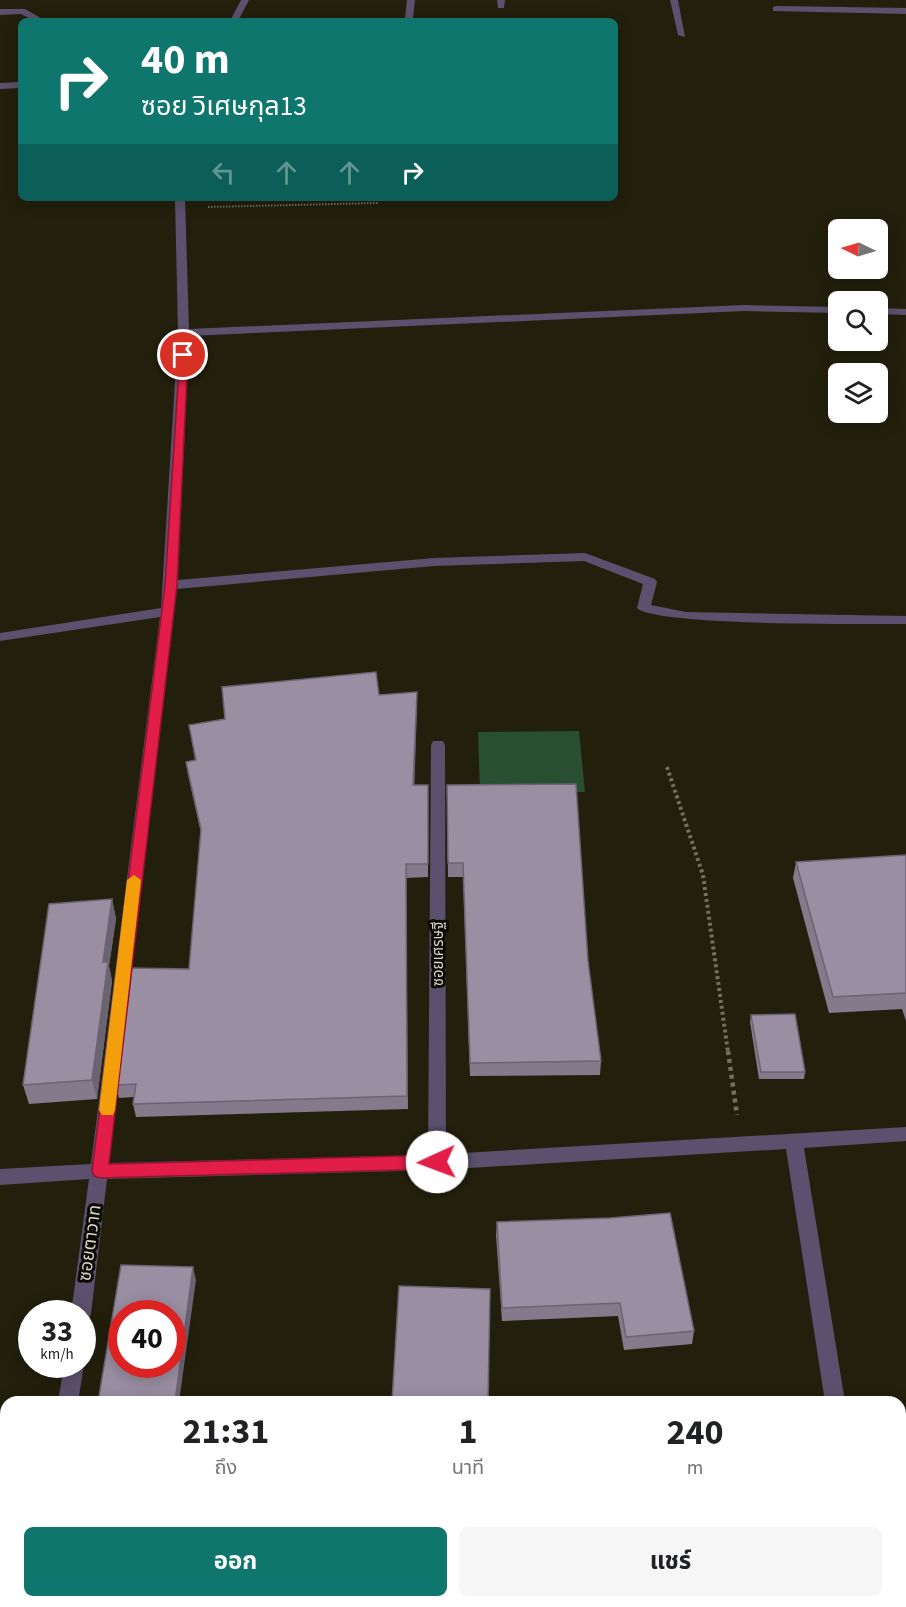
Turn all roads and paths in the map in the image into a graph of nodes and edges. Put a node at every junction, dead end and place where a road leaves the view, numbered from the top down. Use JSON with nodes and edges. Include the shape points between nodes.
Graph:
{"nodes":[{"id":1,"x":25,"y":0,"type":"edge"},
{"id":2,"x":245,"y":0,"type":"edge"},
{"id":3,"x":411,"y":0,"type":"edge"},
{"id":4,"x":674,"y":0,"type":"edge"},
{"id":5,"x":776,"y":9,"type":"dead end"},
{"id":6,"x":22,"y":11,"type":"junction"},
{"id":7,"x":906,"y":11,"type":"edge"},
{"id":8,"x":0,"y":12,"type":"edge"},
{"id":9,"x":36,"y":18,"type":"edge"},
{"id":10,"x":236,"y":18,"type":"edge"},
{"id":11,"x":409,"y":18,"type":"dead end"},
{"id":12,"x":682,"y":35,"type":"dead end"},
{"id":13,"x":18,"y":85,"type":"edge"},
{"id":14,"x":0,"y":86,"type":"edge"},
{"id":15,"x":180,"y":203,"type":"edge"},
{"id":16,"x":378,"y":203,"type":"dead end"},
{"id":17,"x":828,"y":310,"type":"edge"},
{"id":18,"x":888,"y":311,"type":"edge"},
{"id":19,"x":906,"y":312,"type":"edge"},
{"id":20,"x":184,"y":333,"type":"junction"},
{"id":21,"x":171,"y":585,"type":"junction"},
{"id":22,"x":166,"y":612,"type":"junction"},
{"id":23,"x":906,"y":620,"type":"edge"},
{"id":24,"x":0,"y":637,"type":"edge"},
{"id":25,"x":438,"y":745,"type":"dead end"},
{"id":26,"x":667,"y":767,"type":"dead end"},
{"id":27,"x":906,"y":1134,"type":"edge"},
{"id":28,"x":741,"y":1143,"type":"junction"},
{"id":29,"x":794,"y":1143,"type":"junction"},
{"id":30,"x":437,"y":1162,"type":"junction"},
{"id":31,"x":100,"y":1171,"type":"junction"},
{"id":32,"x":0,"y":1178,"type":"edge"},
{"id":33,"x":83,"y":1300,"type":"edge"},
{"id":34,"x":72,"y":1378,"type":"edge"},
{"id":35,"x":69,"y":1396,"type":"edge"},
{"id":36,"x":835,"y":1396,"type":"edge"}],
"edges":[{"from":1,"to":6,"type":"street"},
{"from":2,"to":10,"type":"street"},
{"from":3,"to":11,"type":"street"},
{"from":4,"to":12,"type":"street"},
{"from":5,"to":7,"type":"street"},
{"from":6,"to":8,"type":"street"},
{"from":6,"to":9,"type":"street"},
{"from":13,"to":14,"type":"street"},
{"from":15,"to":16,"type":"path"},
{"from":15,"to":20,"type":"street","name":"ซอยตาวาท"},
{"from":17,"to":20,"type":"street","via":[[744,308]]},
{"from":18,"to":19,"type":"street"},
{"from":20,"to":21,"type":"street","name":"ซอยตาวาท"},
{"from":21,"to":22,"type":"street","name":"ซอยตาวาท"},
{"from":21,"to":23,"type":"street","via":[[434,562],[585,557],[650,582],[644,608],[686,616]]},
{"from":22,"to":24,"type":"street"},
{"from":22,"to":31,"type":"street","name":"ซอยตาวาท"},
{"from":25,"to":30,"type":"street","name":"ซอยเศรษฐี"},
{"from":26,"to":28,"type":"path","via":[[703,875]]},
{"from":27,"to":29,"type":"street"},
{"from":28,"to":29,"type":"street"},
{"from":28,"to":30,"type":"street"},
{"from":29,"to":36,"type":"street"},
{"from":30,"to":31,"type":"street"},
{"from":31,"to":32,"type":"street"},
{"from":31,"to":33,"type":"street","name":"ซอยตาวาท"},
{"from":34,"to":35,"type":"street"}]}
